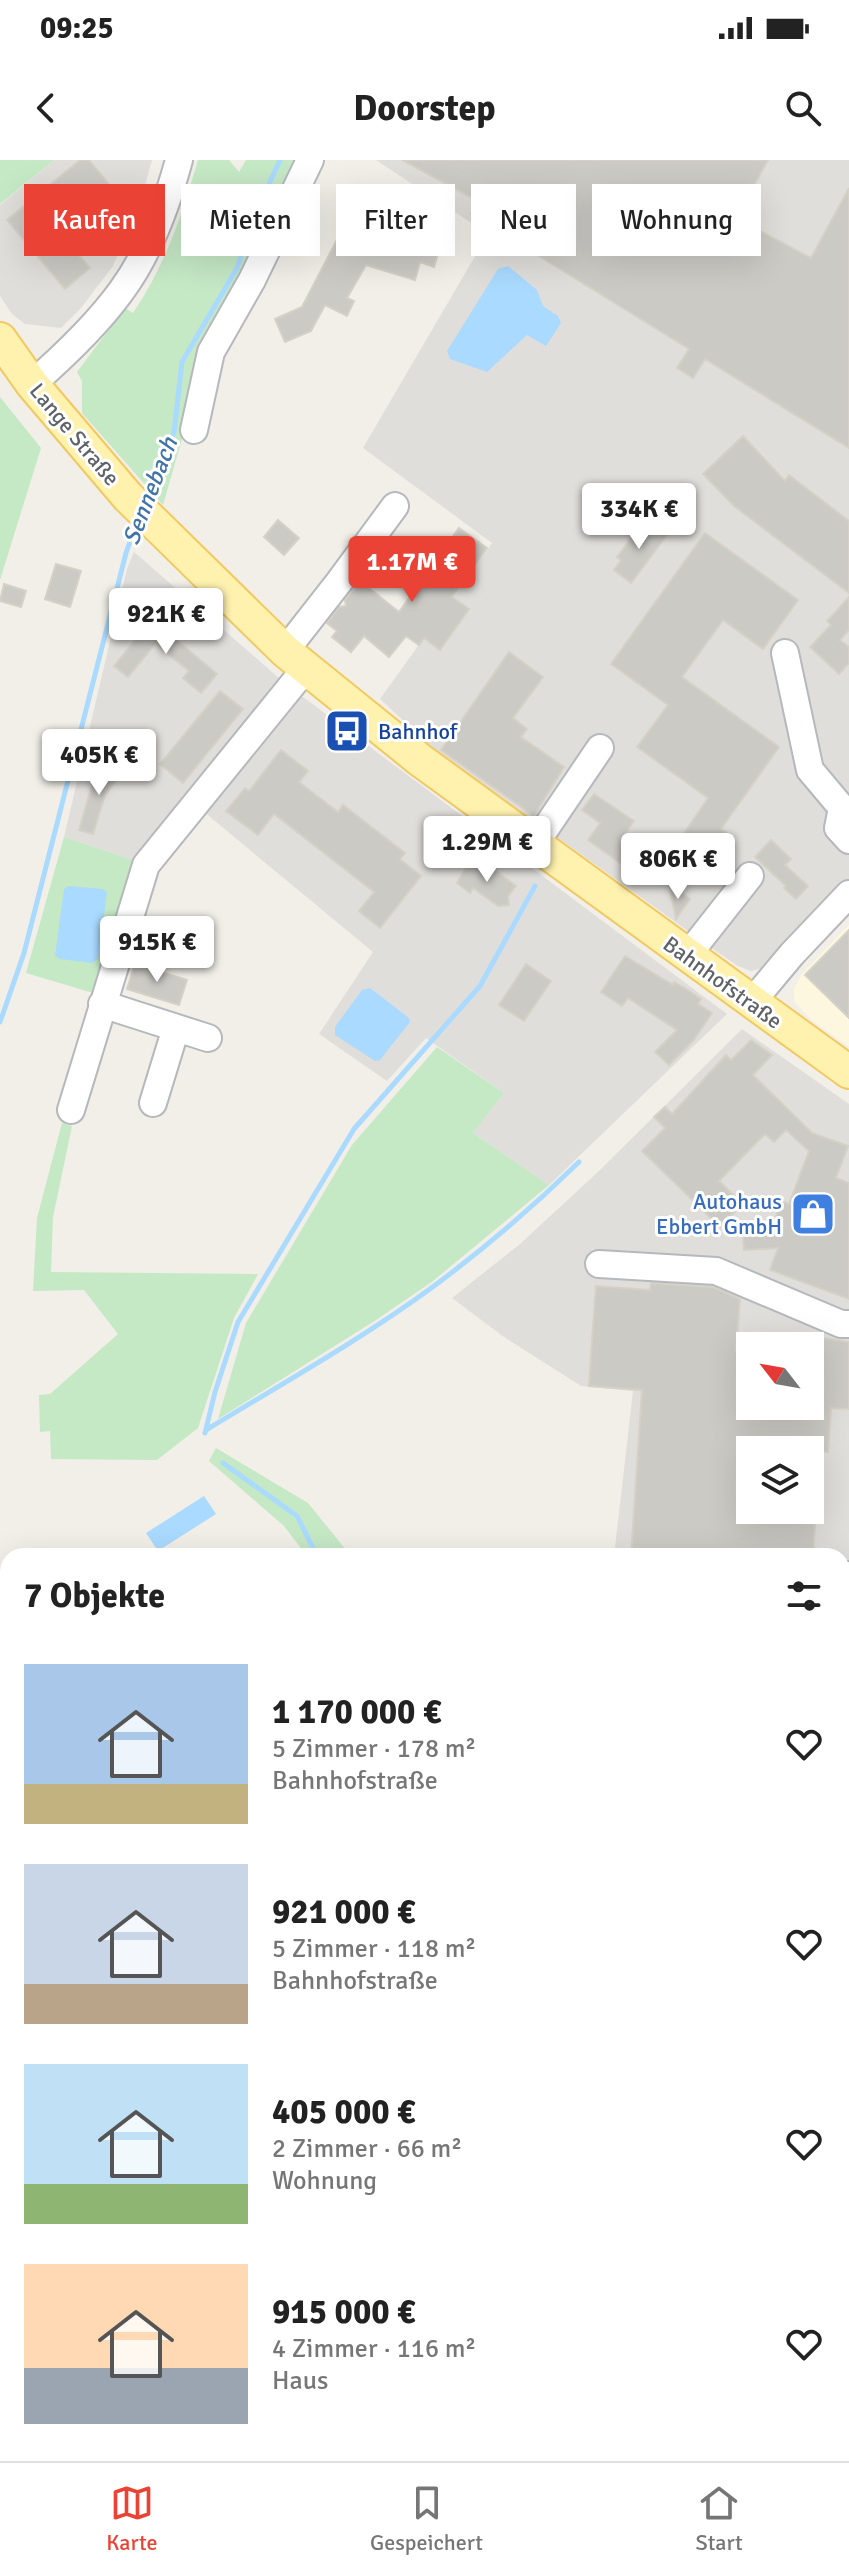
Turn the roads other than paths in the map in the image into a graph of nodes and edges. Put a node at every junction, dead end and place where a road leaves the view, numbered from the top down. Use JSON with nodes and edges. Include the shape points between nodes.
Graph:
{"nodes":[{"id":1,"x":179,"y":160,"type":"edge"},
{"id":2,"x":310,"y":160,"type":"edge"},
{"id":3,"x":0,"y":339,"type":"edge"},
{"id":4,"x":32,"y":384,"type":"junction"},
{"id":5,"x":194,"y":430,"type":"dead end"},
{"id":6,"x":395,"y":506,"type":"dead end"},
{"id":7,"x":224,"y":592,"type":"joint"},
{"id":8,"x":785,"y":653,"type":"dead end"},
{"id":9,"x":296,"y":660,"type":"junction"},
{"id":10,"x":600,"y":748,"type":"dead end"},
{"id":11,"x":849,"y":840,"type":"edge"},
{"id":12,"x":535,"y":844,"type":"junction"},
{"id":13,"x":750,"y":876,"type":"dead end"},
{"id":14,"x":849,"y":894,"type":"edge"},
{"id":15,"x":687,"y":956,"type":"junction"},
{"id":16,"x":751,"y":1003,"type":"junction"},
{"id":17,"x":102,"y":1004,"type":"junction"},
{"id":18,"x":176,"y":1028,"type":"junction"},
{"id":19,"x":208,"y":1038,"type":"dead end"},
{"id":20,"x":849,"y":1072,"type":"edge"},
{"id":21,"x":153,"y":1103,"type":"dead end"},
{"id":22,"x":71,"y":1110,"type":"dead end"},
{"id":23,"x":599,"y":1264,"type":"dead end"},
{"id":24,"x":849,"y":1324,"type":"edge"}],
"edges":[{"from":1,"to":4,"type":"street","via":[[148,243],[122,290]]},
{"from":2,"to":5,"type":"street","via":[[211,352]]},
{"from":3,"to":4,"type":"main road","name":"Lange Straße"},
{"from":4,"to":7,"type":"main road","name":"Lange Straße","via":[[128,497]]},
{"from":6,"to":9,"type":"street","via":[[339,582]]},
{"from":7,"to":9,"type":"main road","name":"Bahnhofstraße"},
{"from":8,"to":11,"type":"street","via":[[810,770],[842,808],[838,828]]},
{"from":9,"to":12,"type":"main road","name":"Bahnhofstraße"},
{"from":9,"to":17,"type":"street","via":[[146,865]]},
{"from":10,"to":12,"type":"street"},
{"from":12,"to":15,"type":"main road","name":"Bahnhofstraße"},
{"from":13,"to":15,"type":"street"},
{"from":14,"to":16,"type":"street"},
{"from":15,"to":16,"type":"main road","name":"Bahnhofstraße"},
{"from":16,"to":20,"type":"main road","name":"Bahnhofstraße"},
{"from":17,"to":18,"type":"street"},
{"from":17,"to":22,"type":"street"},
{"from":18,"to":19,"type":"street"},
{"from":18,"to":21,"type":"street"},
{"from":23,"to":24,"type":"street","via":[[716,1271]]}]}
